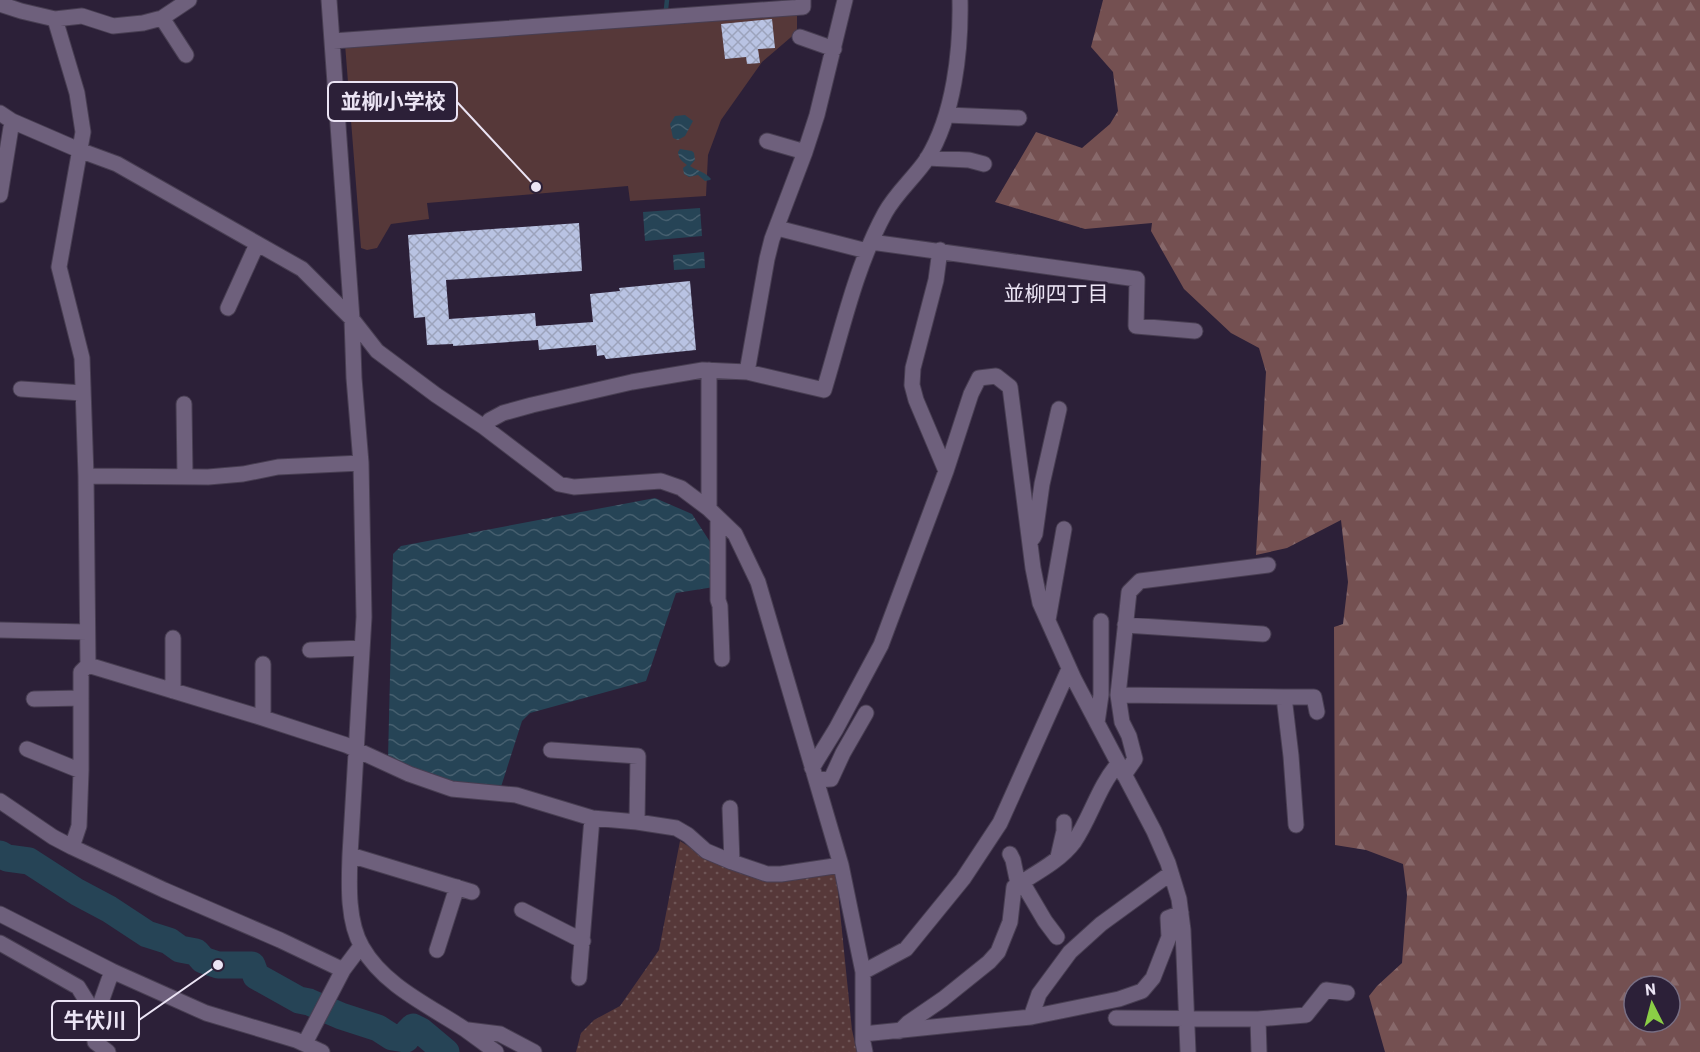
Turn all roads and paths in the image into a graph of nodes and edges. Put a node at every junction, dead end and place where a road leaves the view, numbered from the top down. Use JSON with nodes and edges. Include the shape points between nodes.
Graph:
{"nodes":[{"id":1,"x":80,"y":0,"type":"edge"},
{"id":2,"x":189,"y":0,"type":"edge"},
{"id":3,"x":329,"y":0,"type":"edge"},
{"id":4,"x":803,"y":0,"type":"edge"},
{"id":5,"x":845,"y":0,"type":"edge"},
{"id":6,"x":960,"y":0,"type":"edge"},
{"id":7,"x":0,"y":4,"type":"edge"},
{"id":8,"x":82,"y":16,"type":"junction"},
{"id":9,"x":162,"y":18,"type":"junction"},
{"id":10,"x":55,"y":19,"type":"junction"},
{"id":11,"x":800,"y":37,"type":"dead end"},
{"id":12,"x":333,"y":41,"type":"junction"},
{"id":13,"x":834,"y":49,"type":"junction"},
{"id":14,"x":186,"y":55,"type":"dead end"},
{"id":15,"x":947,"y":115,"type":"junction"},
{"id":16,"x":6,"y":117,"type":"edge"},
{"id":17,"x":1019,"y":118,"type":"dead end"},
{"id":18,"x":767,"y":141,"type":"dead end"},
{"id":19,"x":79,"y":150,"type":"junction"},
{"id":20,"x":805,"y":152,"type":"junction"},
{"id":21,"x":927,"y":158,"type":"junction"},
{"id":22,"x":984,"y":164,"type":"dead end"},
{"id":23,"x":0,"y":195,"type":"edge"},
{"id":24,"x":777,"y":228,"type":"junction"},
{"id":25,"x":257,"y":244,"type":"junction"},
{"id":26,"x":869,"y":247,"type":"junction"},
{"id":27,"x":940,"y":250,"type":"junction"},
{"id":28,"x":228,"y":308,"type":"dead end"},
{"id":29,"x":352,"y":319,"type":"junction"},
{"id":30,"x":1195,"y":331,"type":"dead end"},
{"id":31,"x":709,"y":370,"type":"junction"},
{"id":32,"x":747,"y":372,"type":"junction"},
{"id":33,"x":21,"y":389,"type":"dead end"},
{"id":34,"x":83,"y":393,"type":"junction"},
{"id":35,"x":184,"y":404,"type":"dead end"},
{"id":36,"x":1059,"y":409,"type":"dead end"},
{"id":37,"x":484,"y":427,"type":"junction"},
{"id":38,"x":361,"y":463,"type":"junction"},
{"id":39,"x":946,"y":471,"type":"junction"},
{"id":40,"x":86,"y":476,"type":"junction"},
{"id":41,"x":185,"y":476,"type":"junction"},
{"id":42,"x":714,"y":514,"type":"junction"},
{"id":43,"x":1064,"y":529,"type":"dead end"},
{"id":44,"x":1030,"y":545,"type":"junction"},
{"id":45,"x":1268,"y":565,"type":"dead end"},
{"id":46,"x":1048,"y":621,"type":"junction"},
{"id":47,"x":1101,"y":621,"type":"dead end"},
{"id":48,"x":1125,"y":625,"type":"junction"},
{"id":49,"x":0,"y":630,"type":"edge"},
{"id":50,"x":87,"y":632,"type":"junction"},
{"id":51,"x":1263,"y":634,"type":"dead end"},
{"id":52,"x":173,"y":638,"type":"dead end"},
{"id":53,"x":362,"y":648,"type":"junction"},
{"id":54,"x":310,"y":650,"type":"dead end"},
{"id":55,"x":722,"y":659,"type":"dead end"},
{"id":56,"x":263,"y":664,"type":"dead end"},
{"id":57,"x":88,"y":665,"type":"junction"},
{"id":58,"x":1069,"y":669,"type":"junction"},
{"id":59,"x":174,"y":691,"type":"junction"},
{"id":60,"x":1118,"y":695,"type":"junction"},
{"id":61,"x":1284,"y":697,"type":"junction"},
{"id":62,"x":81,"y":698,"type":"junction"},
{"id":63,"x":34,"y":699,"type":"dead end"},
{"id":64,"x":1317,"y":712,"type":"dead end"},
{"id":65,"x":866,"y":713,"type":"dead end"},
{"id":66,"x":263,"y":718,"type":"junction"},
{"id":67,"x":1097,"y":723,"type":"junction"},
{"id":68,"x":356,"y":748,"type":"junction"},
{"id":69,"x":27,"y":749,"type":"dead end"},
{"id":70,"x":551,"y":750,"type":"dead end"},
{"id":71,"x":1121,"y":769,"type":"junction"},
{"id":72,"x":81,"y":771,"type":"junction"},
{"id":73,"x":814,"y":774,"type":"junction"},
{"id":74,"x":0,"y":801,"type":"edge"},
{"id":75,"x":730,"y":808,"type":"dead end"},
{"id":76,"x":592,"y":818,"type":"junction"},
{"id":77,"x":637,"y":822,"type":"junction"},
{"id":78,"x":1064,"y":822,"type":"dead end"},
{"id":79,"x":1296,"y":825,"type":"dead end"},
{"id":80,"x":72,"y":847,"type":"junction"},
{"id":81,"x":1010,"y":854,"type":"dead end"},
{"id":82,"x":350,"y":855,"type":"junction"},
{"id":83,"x":1057,"y":858,"type":"junction"},
{"id":84,"x":732,"y":862,"type":"junction"},
{"id":85,"x":841,"y":865,"type":"junction"},
{"id":86,"x":1171,"y":873,"type":"junction"},
{"id":87,"x":1020,"y":883,"type":"junction"},
{"id":88,"x":457,"y":887,"type":"junction"},
{"id":89,"x":472,"y":892,"type":"dead end"},
{"id":90,"x":522,"y":910,"type":"dead end"},
{"id":91,"x":1181,"y":913,"type":"junction"},
{"id":92,"x":0,"y":914,"type":"edge"},
{"id":93,"x":1057,"y":937,"type":"dead end"},
{"id":94,"x":583,"y":941,"type":"junction"},
{"id":95,"x":0,"y":943,"type":"edge"},
{"id":96,"x":361,"y":946,"type":"junction"},
{"id":97,"x":437,"y":950,"type":"dead end"},
{"id":98,"x":112,"y":971,"type":"junction"},
{"id":99,"x":862,"y":972,"type":"junction"},
{"id":100,"x":341,"y":974,"type":"junction"},
{"id":101,"x":579,"y":978,"type":"dead end"},
{"id":102,"x":1347,"y":993,"type":"dead end"},
{"id":103,"x":96,"y":1016,"type":"junction"},
{"id":104,"x":1031,"y":1017,"type":"junction"},
{"id":105,"x":1116,"y":1018,"type":"dead end"},
{"id":106,"x":1186,"y":1018,"type":"junction"},
{"id":107,"x":1258,"y":1019,"type":"junction"},
{"id":108,"x":465,"y":1029,"type":"junction"},
{"id":109,"x":900,"y":1031,"type":"junction"},
{"id":110,"x":863,"y":1034,"type":"junction"},
{"id":111,"x":306,"y":1040,"type":"junction"},
{"id":112,"x":94,"y":1047,"type":"edge"},
{"id":113,"x":108,"y":1052,"type":"edge"},
{"id":114,"x":322,"y":1052,"type":"edge"},
{"id":115,"x":496,"y":1052,"type":"edge"},
{"id":116,"x":534,"y":1052,"type":"edge"},
{"id":117,"x":865,"y":1052,"type":"edge"},
{"id":118,"x":1188,"y":1052,"type":"edge"},
{"id":119,"x":1259,"y":1052,"type":"edge"}],
"edges":[{"from":1,"to":8,"type":"street"},
{"from":2,"to":9,"type":"street"},
{"from":3,"to":12,"type":"street"},
{"from":4,"to":12,"type":"street","via":[[803,7]]},
{"from":5,"to":13,"type":"street"},
{"from":6,"to":15,"type":"street","via":[[958,54]]},
{"from":7,"to":10,"type":"street"},
{"from":8,"to":9,"type":"street","via":[[113,26]]},
{"from":8,"to":10,"type":"street"},
{"from":9,"to":14,"type":"street"},
{"from":10,"to":19,"type":"street","via":[[77,93],[83,132]]},
{"from":11,"to":13,"type":"street"},
{"from":12,"to":29,"type":"street"},
{"from":13,"to":20,"type":"street"},
{"from":15,"to":17,"type":"street"},
{"from":15,"to":21,"type":"street"},
{"from":16,"to":19,"type":"street"},
{"from":16,"to":23,"type":"street"},
{"from":18,"to":20,"type":"street"},
{"from":19,"to":25,"type":"street","via":[[117,164]]},
{"from":19,"to":34,"type":"street","via":[[58,267],[82,358]]},
{"from":20,"to":24,"type":"street"},
{"from":21,"to":22,"type":"street"},
{"from":21,"to":26,"type":"street","via":[[886,212]]},
{"from":24,"to":26,"type":"street"},
{"from":24,"to":32,"type":"street","via":[[767,259]]},
{"from":25,"to":28,"type":"street"},
{"from":25,"to":29,"type":"street","via":[[302,269]]},
{"from":26,"to":27,"type":"street"},
{"from":26,"to":32,"type":"street","via":[[824,390]]},
{"from":27,"to":30,"type":"street","via":[[1137,279],[1136,326]]},
{"from":27,"to":39,"type":"street","via":[[912,385]]},
{"from":29,"to":37,"type":"street","via":[[377,351]]},
{"from":29,"to":38,"type":"street"},
{"from":31,"to":32,"type":"street"},
{"from":31,"to":37,"type":"street","via":[[632,382],[532,405],[502,413]]},
{"from":31,"to":42,"type":"street"},
{"from":33,"to":34,"type":"street"},
{"from":34,"to":40,"type":"street"},
{"from":35,"to":41,"type":"street"},
{"from":36,"to":44,"type":"street"},
{"from":37,"to":42,"type":"street","via":[[559,484],[574,487],[661,482],[681,488]]},
{"from":38,"to":41,"type":"street"},
{"from":38,"to":53,"type":"street"},
{"from":39,"to":44,"type":"street","via":[[970,394],[979,378],[996,376],[1010,387]]},
{"from":39,"to":73,"type":"street","via":[[881,645]]},
{"from":40,"to":41,"type":"street"},
{"from":40,"to":50,"type":"street"},
{"from":42,"to":55,"type":"street"},
{"from":42,"to":73,"type":"street","via":[[735,534],[758,582]]},
{"from":43,"to":46,"type":"street"},
{"from":44,"to":46,"type":"street","via":[[1040,603]]},
{"from":45,"to":48,"type":"street","via":[[1140,581],[1129,592]]},
{"from":46,"to":58,"type":"street"},
{"from":47,"to":67,"type":"street"},
{"from":48,"to":51,"type":"street"},
{"from":48,"to":60,"type":"street"},
{"from":49,"to":50,"type":"street"},
{"from":50,"to":57,"type":"street"},
{"from":52,"to":59,"type":"street"},
{"from":53,"to":54,"type":"street"},
{"from":53,"to":68,"type":"street"},
{"from":56,"to":66,"type":"street"},
{"from":57,"to":59,"type":"street"},
{"from":57,"to":62,"type":"street","via":[[81,672]]},
{"from":58,"to":67,"type":"street"},
{"from":58,"to":99,"type":"street","via":[[1000,823],[963,879],[906,949]]},
{"from":59,"to":66,"type":"street"},
{"from":60,"to":61,"type":"street"},
{"from":60,"to":71,"type":"street","via":[[1122,723],[1135,759]]},
{"from":61,"to":64,"type":"street","via":[[1314,697]]},
{"from":61,"to":79,"type":"street"},
{"from":62,"to":63,"type":"street"},
{"from":62,"to":72,"type":"street"},
{"from":65,"to":73,"type":"street","via":[[831,779]]},
{"from":66,"to":68,"type":"street"},
{"from":67,"to":71,"type":"street"},
{"from":68,"to":76,"type":"street","via":[[452,789],[516,795]]},
{"from":68,"to":82,"type":"street"},
{"from":69,"to":72,"type":"street"},
{"from":70,"to":77,"type":"street","via":[[638,756]]},
{"from":71,"to":83,"type":"street","via":[[1108,776],[1074,842]]},
{"from":71,"to":86,"type":"street"},
{"from":72,"to":80,"type":"street","via":[[79,826]]},
{"from":73,"to":85,"type":"street"},
{"from":74,"to":80,"type":"street"},
{"from":75,"to":84,"type":"street"},
{"from":76,"to":77,"type":"street"},
{"from":76,"to":94,"type":"street"},
{"from":77,"to":84,"type":"street","via":[[676,828],[706,851]]},
{"from":78,"to":83,"type":"street"},
{"from":80,"to":100,"type":"street","via":[[280,940]]},
{"from":81,"to":87,"type":"street"},
{"from":82,"to":88,"type":"street"},
{"from":82,"to":96,"type":"street","via":[[351,916]]},
{"from":83,"to":87,"type":"street"},
{"from":84,"to":85,"type":"street","via":[[781,874]]},
{"from":85,"to":99,"type":"street"},
{"from":86,"to":91,"type":"street"},
{"from":86,"to":104,"type":"street","via":[[1070,952],[1039,994]]},
{"from":87,"to":93,"type":"street"},
{"from":87,"to":109,"type":"street","via":[[1014,887],[1010,922],[998,952]]},
{"from":88,"to":89,"type":"street"},
{"from":88,"to":97,"type":"street"},
{"from":90,"to":94,"type":"street"},
{"from":91,"to":104,"type":"street","via":[[1168,918],[1169,937],[1153,978],[1142,991]]},
{"from":91,"to":106,"type":"street"},
{"from":92,"to":98,"type":"street"},
{"from":94,"to":101,"type":"street"},
{"from":95,"to":103,"type":"street","via":[[78,987]]},
{"from":96,"to":100,"type":"street"},
{"from":96,"to":108,"type":"street","via":[[382,974]]},
{"from":98,"to":103,"type":"street"},
{"from":98,"to":111,"type":"street","via":[[207,1013]]},
{"from":99,"to":110,"type":"street"},
{"from":100,"to":111,"type":"street"},
{"from":102,"to":107,"type":"street","via":[[1326,990],[1306,1015]]},
{"from":103,"to":112,"type":"street"},
{"from":104,"to":109,"type":"street"},
{"from":105,"to":106,"type":"street"},
{"from":106,"to":107,"type":"street"},
{"from":106,"to":118,"type":"street"},
{"from":107,"to":119,"type":"street"},
{"from":108,"to":115,"type":"street"},
{"from":108,"to":116,"type":"street","via":[[500,1034]]},
{"from":109,"to":110,"type":"street"},
{"from":110,"to":117,"type":"street"},
{"from":111,"to":114,"type":"street"},
{"from":112,"to":113,"type":"street"}]}
